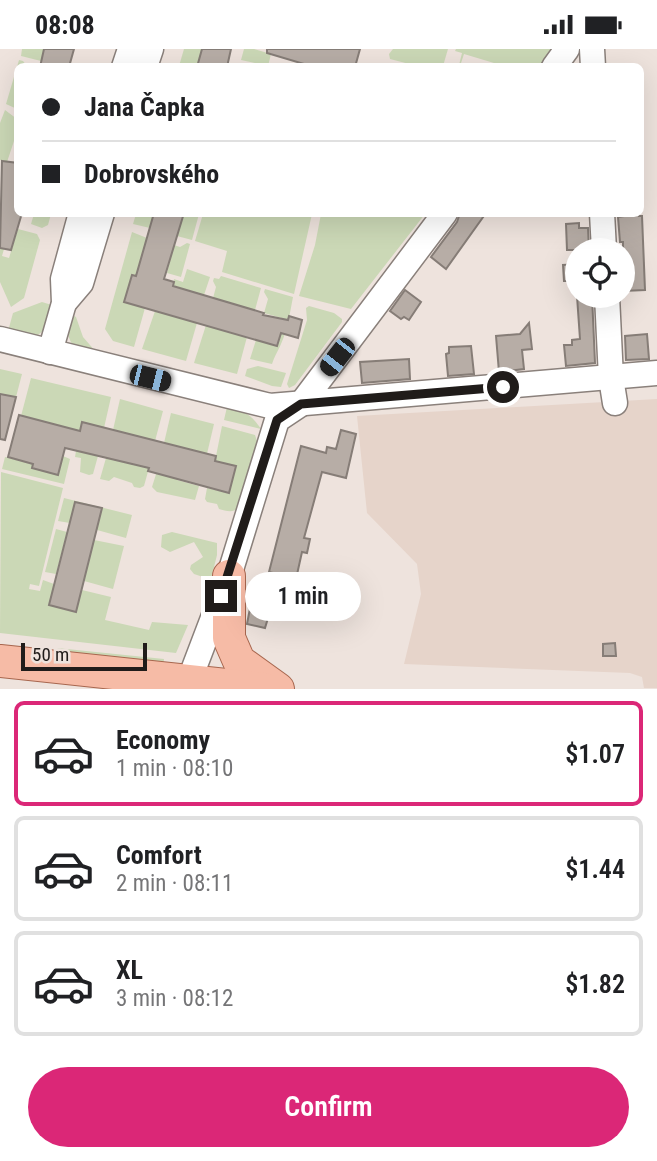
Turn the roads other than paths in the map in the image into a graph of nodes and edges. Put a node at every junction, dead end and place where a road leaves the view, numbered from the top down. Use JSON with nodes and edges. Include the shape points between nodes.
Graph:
{"nodes":[{"id":1,"x":80,"y":217,"type":"edge"},
{"id":2,"x":101,"y":217,"type":"edge"},
{"id":3,"x":441,"y":217,"type":"edge"},
{"id":4,"x":602,"y":217,"type":"edge"},
{"id":5,"x":603,"y":238,"type":"edge"},
{"id":6,"x":64,"y":303,"type":"junction"},
{"id":7,"x":608,"y":308,"type":"edge"},
{"id":8,"x":0,"y":339,"type":"edge"},
{"id":9,"x":50,"y":352,"type":"junction"},
{"id":10,"x":657,"y":373,"type":"edge"},
{"id":11,"x":611,"y":378,"type":"junction"},
{"id":12,"x":305,"y":400,"type":"junction"},
{"id":13,"x":615,"y":403,"type":"dead end"},
{"id":14,"x":229,"y":576,"type":"junction"},
{"id":15,"x":0,"y":661,"type":"edge"},
{"id":16,"x":0,"y":681,"type":"edge"},
{"id":17,"x":187,"y":685,"type":"edge"},
{"id":18,"x":75,"y":688,"type":"edge"},
{"id":19,"x":264,"y":688,"type":"edge"},
{"id":20,"x":278,"y":688,"type":"edge"}],
"edges":[{"from":1,"to":6,"type":"street","via":[[63,279]]},
{"from":2,"to":6,"type":"street","via":[[81,283]]},
{"from":3,"to":12,"type":"street"},
{"from":4,"to":5,"type":"street"},
{"from":6,"to":9,"type":"street"},
{"from":7,"to":11,"type":"street"},
{"from":8,"to":9,"type":"street"},
{"from":9,"to":12,"type":"street","via":[[270,407]]},
{"from":10,"to":11,"type":"street"},
{"from":11,"to":12,"type":"street"},
{"from":11,"to":13,"type":"street"},
{"from":12,"to":14,"type":"street","via":[[277,420]]},
{"from":14,"to":17,"type":"street"},
{"from":14,"to":20,"type":"main road","via":[[229,638],[239,661]]},
{"from":15,"to":17,"type":"main road"},
{"from":16,"to":18,"type":"main road"},
{"from":17,"to":19,"type":"main road"}]}
